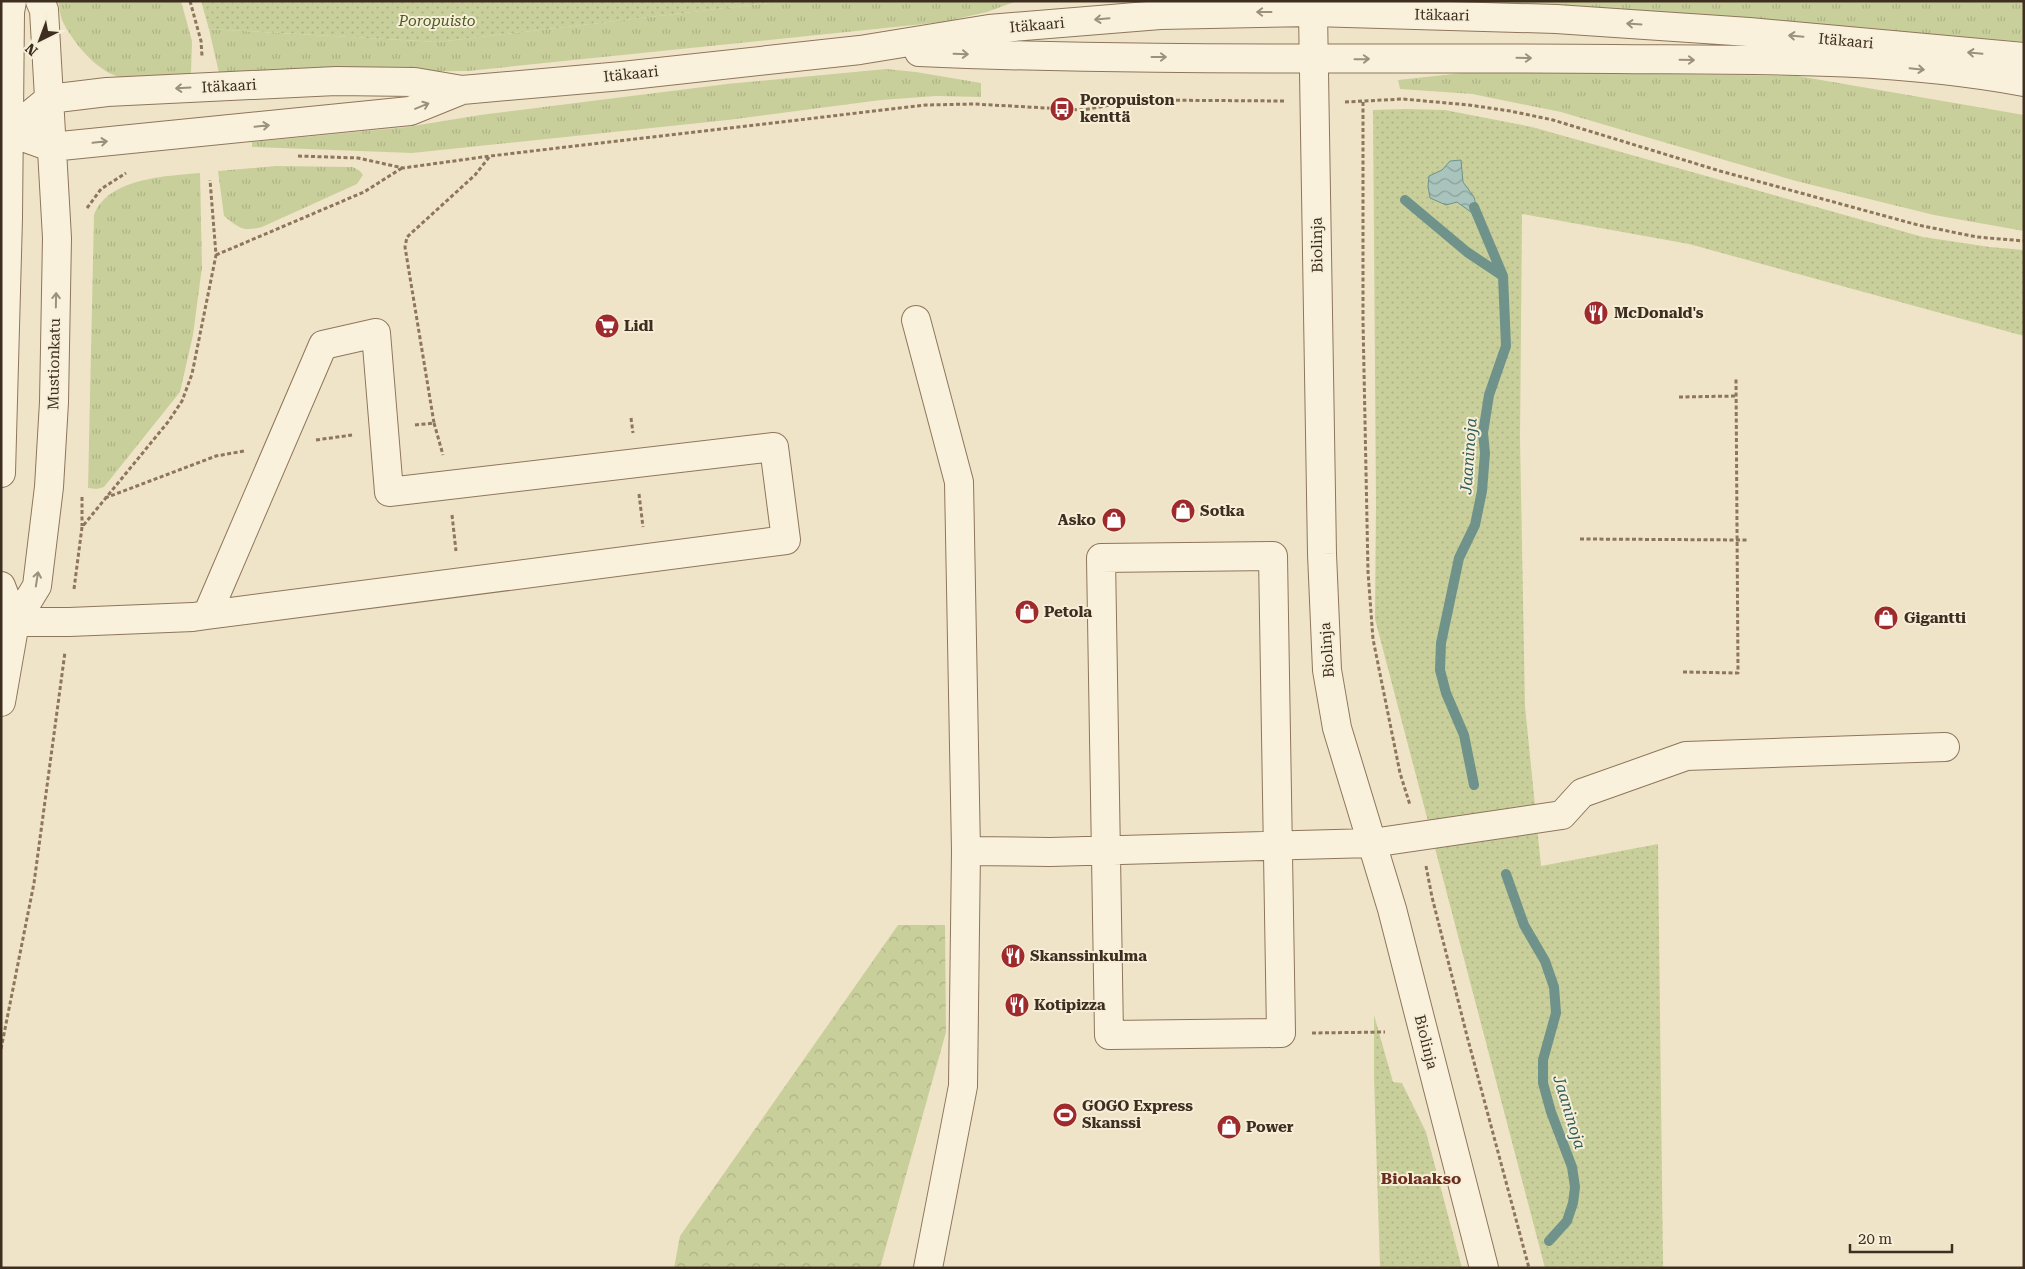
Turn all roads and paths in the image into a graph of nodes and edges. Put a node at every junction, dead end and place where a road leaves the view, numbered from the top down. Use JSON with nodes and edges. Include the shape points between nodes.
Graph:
{"nodes":[{"id":1,"x":12,"y":1,"type":"edge"},
{"id":2,"x":40,"y":1,"type":"edge"},
{"id":3,"x":190,"y":1,"type":"edge"},
{"id":4,"x":1313,"y":12,"type":"junction"},
{"id":5,"x":860,"y":50,"type":"junction"},
{"id":6,"x":2024,"y":57,"type":"edge"},
{"id":7,"x":1313,"y":60,"type":"junction"},
{"id":8,"x":202,"y":62,"type":"dead end"},
{"id":9,"x":2024,"y":82,"type":"edge"},
{"id":10,"x":462,"y":90,"type":"junction"},
{"id":11,"x":49,"y":99,"type":"junction"},
{"id":12,"x":1314,"y":101,"type":"junction"},
{"id":13,"x":1363,"y":102,"type":"junction"},
{"id":14,"x":5,"y":132,"type":"edge"},
{"id":15,"x":52,"y":147,"type":"junction"},
{"id":16,"x":289,"y":156,"type":"dead end"},
{"id":17,"x":403,"y":168,"type":"junction"},
{"id":18,"x":135,"y":170,"type":"dead end"},
{"id":19,"x":210,"y":180,"type":"dead end"},
{"id":20,"x":56,"y":220,"type":"junction"},
{"id":21,"x":2024,"y":241,"type":"edge"},
{"id":22,"x":916,"y":320,"type":"dead end"},
{"id":23,"x":1736,"y":379,"type":"dead end"},
{"id":24,"x":1736,"y":396,"type":"junction"},
{"id":25,"x":1678,"y":397,"type":"dead end"},
{"id":26,"x":632,"y":418,"type":"dead end"},
{"id":27,"x":636,"y":464,"type":"junction"},
{"id":28,"x":1,"y":473,"type":"edge"},
{"id":29,"x":1580,"y":539,"type":"dead end"},
{"id":30,"x":1736,"y":540,"type":"junction"},
{"id":31,"x":1747,"y":540,"type":"dead end"},
{"id":32,"x":647,"y":558,"type":"junction"},
{"id":33,"x":1,"y":586,"type":"edge"},
{"id":34,"x":207,"y":615,"type":"junction"},
{"id":35,"x":15,"y":622,"type":"junction"},
{"id":36,"x":1683,"y":672,"type":"dead end"},
{"id":37,"x":1,"y":702,"type":"edge"},
{"id":38,"x":1945,"y":746,"type":"dead end"},
{"id":39,"x":1420,"y":837,"type":"junction"},
{"id":40,"x":1372,"y":843,"type":"junction"},
{"id":41,"x":1278,"y":847,"type":"junction"},
{"id":42,"x":966,"y":851,"type":"junction"},
{"id":43,"x":1106,"y":851,"type":"junction"},
{"id":44,"x":1385,"y":1032,"type":"dead end"},
{"id":45,"x":1281,"y":1033,"type":"junction"},
{"id":46,"x":928,"y":1268,"type":"edge"},
{"id":47,"x":1484,"y":1268,"type":"edge"},
{"id":48,"x":1529,"y":1268,"type":"edge"}],
"edges":[{"from":1,"to":14,"type":"street"},
{"from":2,"to":11,"type":"street","name":"Mustionkatu","via":[[44,10]]},
{"from":3,"to":8,"type":"path","via":[[201,40]]},
{"from":4,"to":5,"type":"street","name":"Itäkaari","one_way":true,"via":[[1160,15],[1058,23],[989,29]]},
{"from":6,"to":4,"type":"street","name":"Itäkaari","one_way":true,"via":[[1610,22]]},
{"from":4,"to":7,"type":"street","name":"Biolinja"},
{"from":5,"to":7,"type":"street","name":"Itäkaari","one_way":true},
{"from":5,"to":10,"type":"street","name":"Itäkaari"},
{"from":7,"to":9,"type":"street","name":"Itäkaari","one_way":true,"via":[[1789,61],[1868,64]]},
{"from":7,"to":12,"type":"street","name":"Biolinja"},
{"from":10,"to":11,"type":"street","name":"Itäkaari","one_way":true,"via":[[415,82],[336,81],[107,92]]},
{"from":15,"to":10,"type":"street","name":"Itäkaari","one_way":true,"via":[[410,111]]},
{"from":11,"to":14,"type":"street"},
{"from":11,"to":15,"type":"street","name":"Mustionkatu"},
{"from":12,"to":13,"type":"path"},
{"from":12,"to":17,"type":"path","via":[[1138,100],[1082,110],[974,104],[926,105]]},
{"from":12,"to":40,"type":"street","name":"Biolinja","via":[[1327,670],[1337,728]]},
{"from":13,"to":21,"type":"path","via":[[1403,99],[1469,105],[1553,120],[1720,171],[1918,225],[1977,237]]},
{"from":13,"to":39,"type":"path","via":[[1363,321],[1368,572],[1373,639],[1400,773]]},
{"from":14,"to":15,"type":"street","name":"Itäkaari"},
{"from":14,"to":28,"type":"street"},
{"from":15,"to":20,"type":"street","name":"Mustionkatu"},
{"from":16,"to":17,"type":"path","via":[[358,158]]},
{"from":17,"to":19,"type":"path","via":[[364,192],[216,255]]},
{"from":18,"to":20,"type":"path","via":[[101,189],[81,216]]},
{"from":35,"to":20,"type":"street","name":"Mustionkatu","one_way":true,"via":[[37,586],[49,487],[54,392]]},
{"from":22,"to":42,"type":"street","via":[[959,482]]},
{"from":23,"to":24,"type":"path"},
{"from":24,"to":25,"type":"path"},
{"from":24,"to":30,"type":"path"},
{"from":26,"to":27,"type":"path"},
{"from":27,"to":32,"type":"path"},
{"from":27,"to":32,"type":"street","via":[[774,447],[786,540]]},
{"from":27,"to":34,"type":"street","via":[[389,492],[376,333],[323,345]]},
{"from":29,"to":30,"type":"path"},
{"from":30,"to":31,"type":"path"},
{"from":30,"to":36,"type":"path","via":[[1738,673]]},
{"from":32,"to":34,"type":"street"},
{"from":33,"to":35,"type":"street"},
{"from":34,"to":35,"type":"street"},
{"from":35,"to":37,"type":"street","name":"Mustionkatu"},
{"from":38,"to":39,"type":"street","via":[[1686,756],[1582,793],[1562,815]]},
{"from":39,"to":40,"type":"street"},
{"from":39,"to":48,"type":"path","via":[[1432,897]]},
{"from":40,"to":41,"type":"street"},
{"from":40,"to":47,"type":"street","name":"Biolinja","via":[[1392,909]]},
{"from":41,"to":43,"type":"street"},
{"from":41,"to":43,"type":"street","via":[[1274,556],[1101,558]]},
{"from":41,"to":45,"type":"street"},
{"from":42,"to":43,"type":"street"},
{"from":42,"to":46,"type":"street","via":[[963,1086]]},
{"from":43,"to":45,"type":"street","via":[[1109,1035]]},
{"from":44,"to":45,"type":"path"}]}
